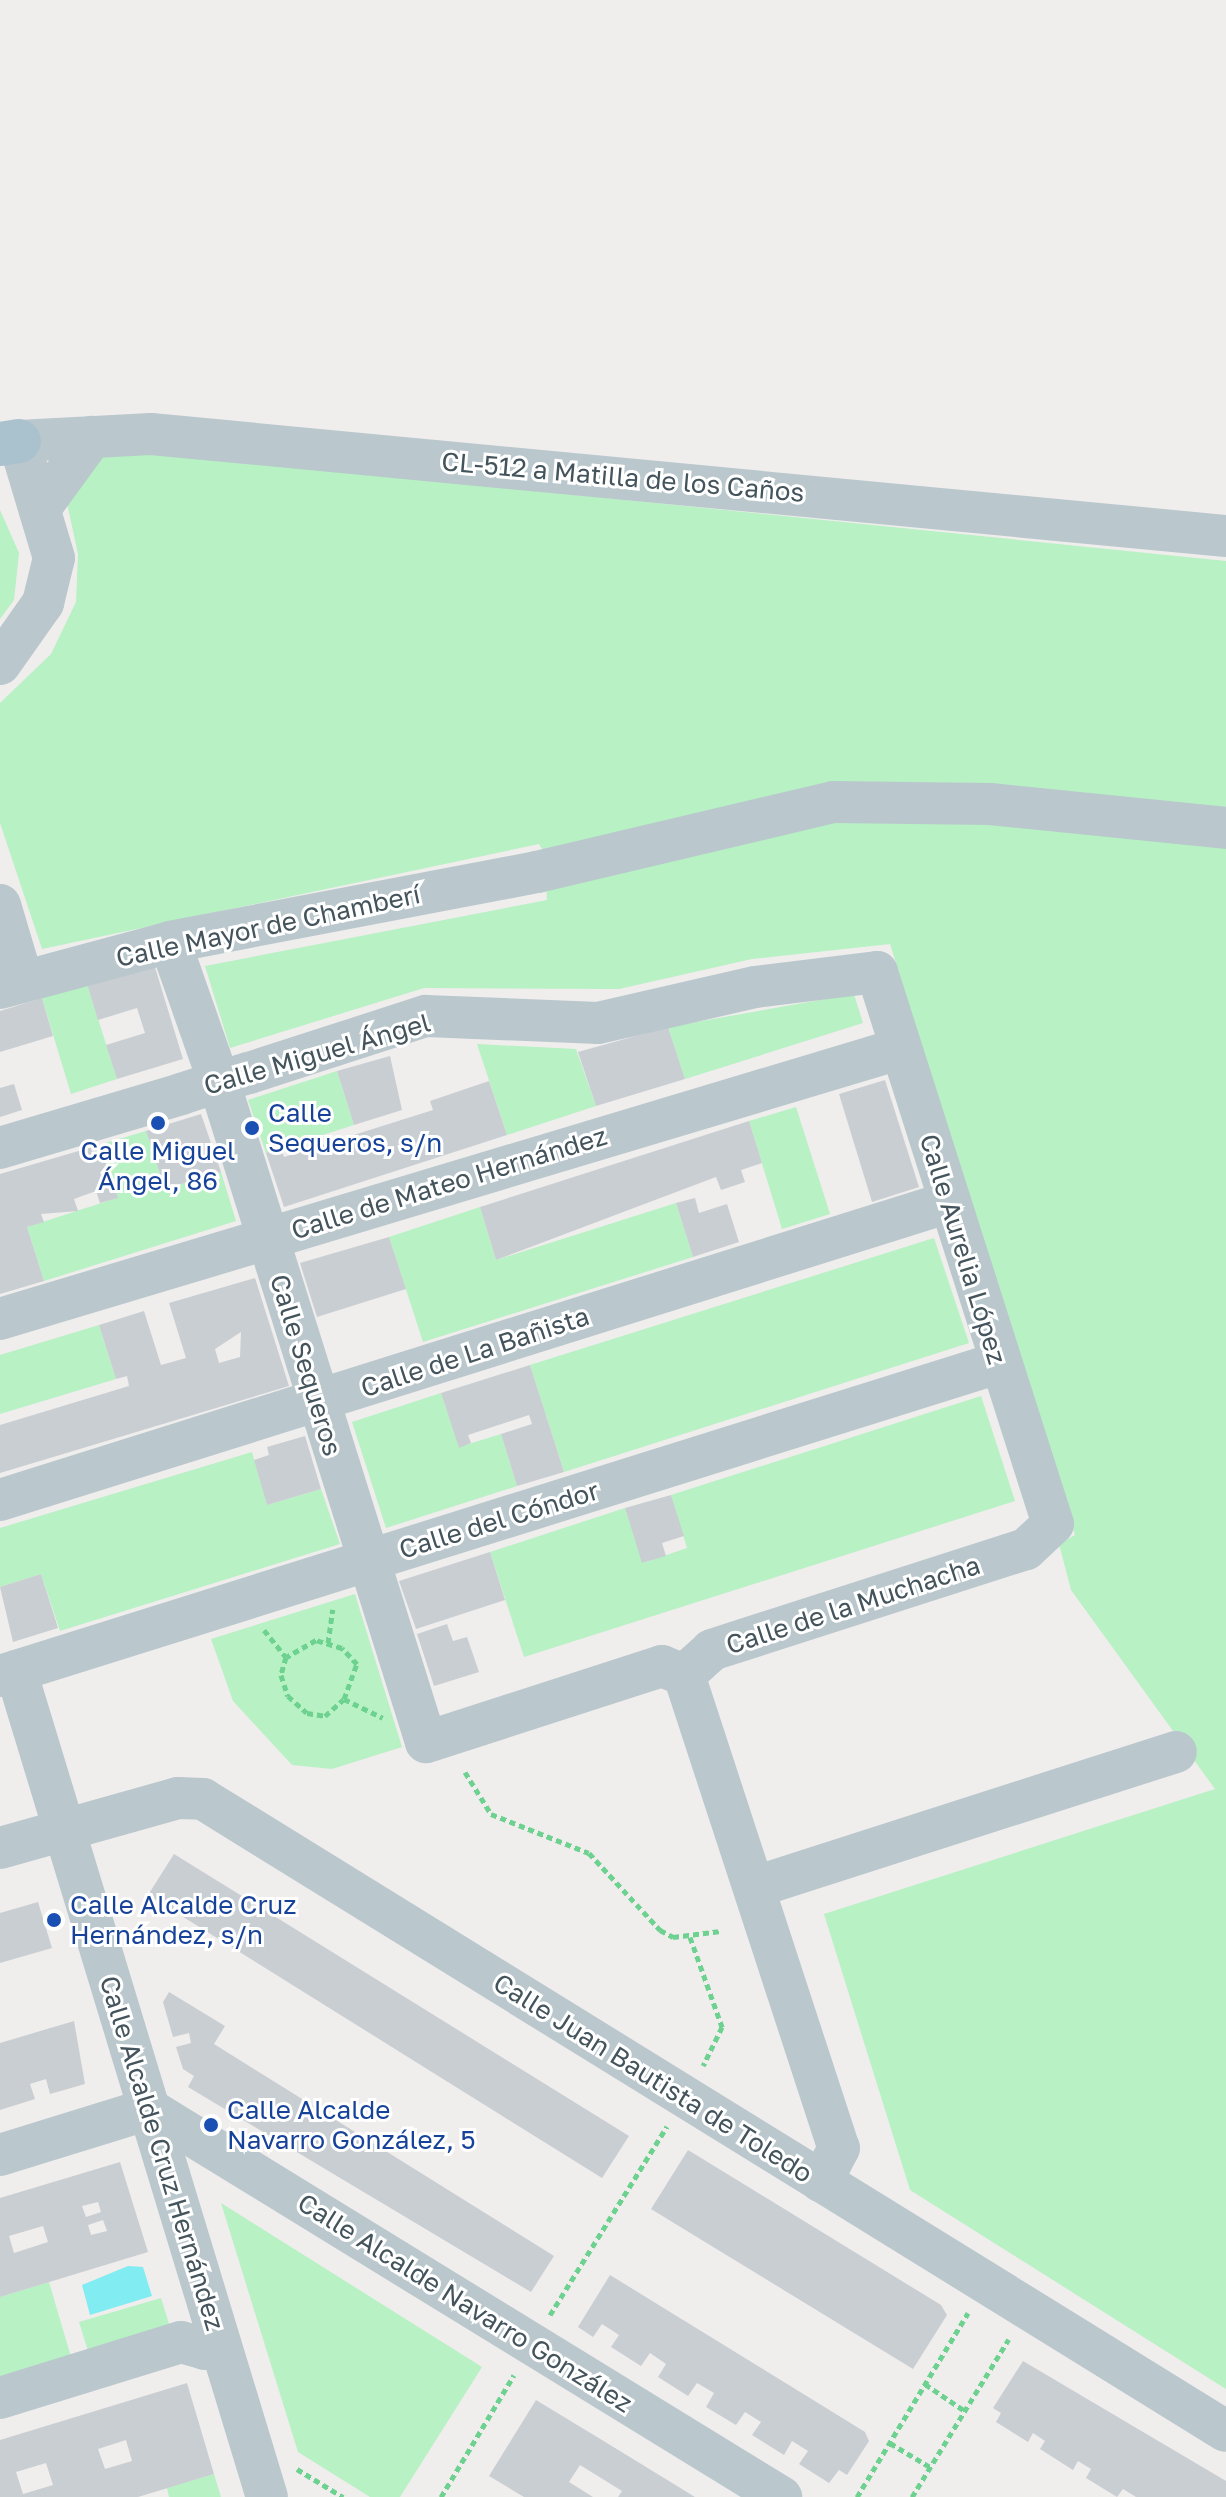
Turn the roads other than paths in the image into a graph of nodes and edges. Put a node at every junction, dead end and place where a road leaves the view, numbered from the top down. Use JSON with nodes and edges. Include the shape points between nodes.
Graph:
{"nodes":[{"id":1,"x":92,"y":437,"type":"junction"},
{"id":2,"x":9,"y":443,"type":"edge"},
{"id":3,"x":41,"y":507,"type":"junction"},
{"id":4,"x":1226,"y":536,"type":"edge"},
{"id":5,"x":0,"y":664,"type":"edge"},
{"id":6,"x":1226,"y":828,"type":"edge"},
{"id":7,"x":0,"y":905,"type":"edge"},
{"id":8,"x":170,"y":942,"type":"junction"},
{"id":9,"x":877,"y":972,"type":"joint"},
{"id":10,"x":12,"y":985,"type":"edge"},
{"id":11,"x":899,"y":1049,"type":"junction"},
{"id":12,"x":219,"y":1082,"type":"junction"},
{"id":13,"x":0,"y":1148,"type":"edge"},
{"id":14,"x":949,"y":1202,"type":"junction"},
{"id":15,"x":267,"y":1237,"type":"junction"},
{"id":16,"x":0,"y":1319,"type":"edge"},
{"id":17,"x":998,"y":1363,"type":"junction"},
{"id":18,"x":319,"y":1402,"type":"junction"},
{"id":19,"x":0,"y":1500,"type":"edge"},
{"id":20,"x":1053,"y":1524,"type":"joint"},
{"id":21,"x":366,"y":1561,"type":"junction"},
{"id":22,"x":8,"y":1674,"type":"edge"},
{"id":23,"x":684,"y":1675,"type":"junction"},
{"id":24,"x":1176,"y":1752,"type":"dead end"},
{"id":25,"x":63,"y":1830,"type":"junction"},
{"id":26,"x":0,"y":1848,"type":"edge"},
{"id":27,"x":755,"y":1887,"type":"junction"},
{"id":28,"x":149,"y":2109,"type":"junction"},
{"id":29,"x":0,"y":2155,"type":"edge"},
{"id":30,"x":821,"y":2182,"type":"junction"},
{"id":31,"x":220,"y":2344,"type":"junction"},
{"id":32,"x":0,"y":2398,"type":"edge"},
{"id":33,"x":1226,"y":2431,"type":"edge"},
{"id":34,"x":280,"y":2482,"type":"edge"},
{"id":35,"x":781,"y":2497,"type":"edge"}],
"edges":[{"from":1,"to":2,"type":"street","name":"CL-512 a Matilla de los Caños"},
{"from":1,"to":3,"type":"street"},
{"from":1,"to":4,"type":"street","name":"CL-512 a Matilla de los Caños","via":[[151,434]]},
{"from":2,"to":3,"type":"street"},
{"from":3,"to":5,"type":"street","via":[[54,558],[43,603]]},
{"from":6,"to":8,"type":"street","name":"Calle Mayor de Chamberí","via":[[990,804],[833,802],[537,872]]},
{"from":7,"to":10,"type":"street"},
{"from":8,"to":10,"type":"street","name":"Calle Mayor de Chamberí"},
{"from":8,"to":12,"type":"street","name":"Calle Sequeros"},
{"from":9,"to":11,"type":"street","name":"Calle Aurelia López"},
{"from":9,"to":12,"type":"street","name":"Calle Miguel Ángel","via":[[755,987],[598,1023],[426,1016]]},
{"from":11,"to":14,"type":"street","name":"Calle Aurelia López"},
{"from":11,"to":15,"type":"street","name":"Calle de Mateo Hernández"},
{"from":12,"to":13,"type":"street","name":"Calle Miguel Ángel"},
{"from":12,"to":15,"type":"street","name":"Calle Sequeros"},
{"from":14,"to":17,"type":"street","name":"Calle Aurelia López"},
{"from":14,"to":18,"type":"street","name":"Calle de La Bañista"},
{"from":15,"to":16,"type":"street","name":"Calle de Mateo Hernández"},
{"from":15,"to":18,"type":"street","name":"Calle Sequeros"},
{"from":17,"to":20,"type":"street","name":"Calle Aurelia López"},
{"from":17,"to":21,"type":"street","name":"Calle del Cóndor"},
{"from":18,"to":19,"type":"street","name":"Calle de La Bañista"},
{"from":18,"to":21,"type":"street","name":"Calle Sequeros"},
{"from":20,"to":23,"type":"street","name":"Calle de la Muchacha","via":[[1026,1549],[712,1650]]},
{"from":21,"to":22,"type":"street","name":"Calle del Cóndor"},
{"from":21,"to":23,"type":"street","name":"Calle Sequeros","via":[[410,1732],[662,1666]]},
{"from":22,"to":25,"type":"street","name":"Calle Alcalde Cruz Hernández"},
{"from":23,"to":27,"type":"street"},
{"from":24,"to":27,"type":"street"},
{"from":25,"to":26,"type":"street","name":"Calle Juan Bautista de Toledo"},
{"from":25,"to":28,"type":"street","name":"Calle Alcalde Cruz Hernández"},
{"from":25,"to":30,"type":"street","name":"Calle Juan Bautista de Toledo","via":[[178,1798],[203,1799]]},
{"from":27,"to":30,"type":"street","via":[[839,2148]]},
{"from":28,"to":29,"type":"street"},
{"from":28,"to":31,"type":"street","name":"Calle Alcalde Cruz Hernández"},
{"from":28,"to":35,"type":"street","name":"Calle Alcalde Navarro González"},
{"from":30,"to":33,"type":"street","name":"Calle Juan Bautista de Toledo"},
{"from":31,"to":32,"type":"street","via":[[205,2349],[181,2342]]},
{"from":31,"to":34,"type":"street","name":"Calle Alcalde Cruz Hernández"}]}
